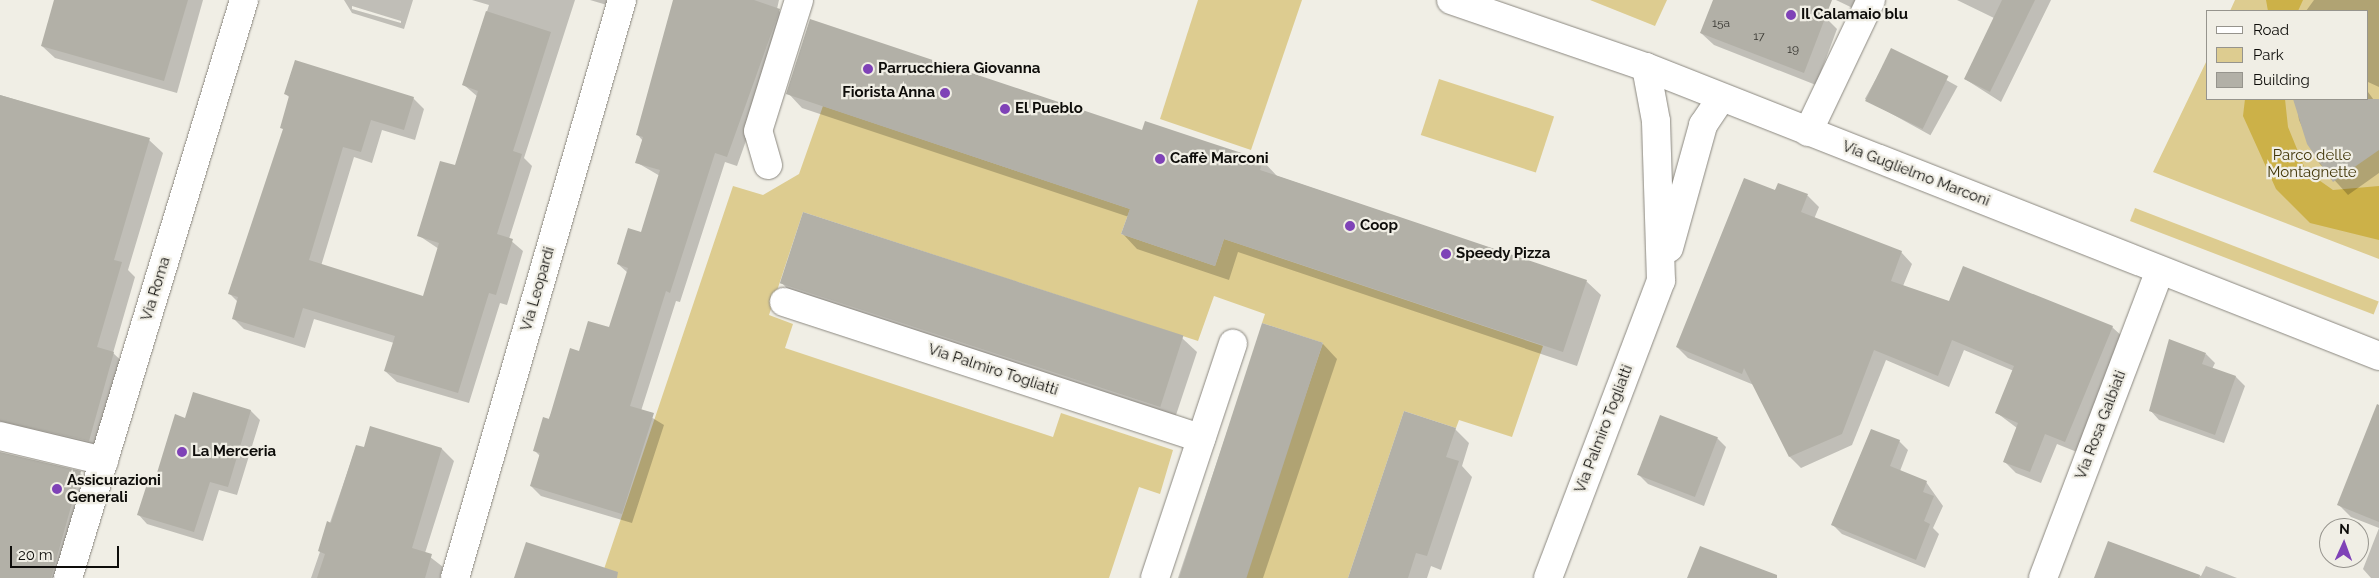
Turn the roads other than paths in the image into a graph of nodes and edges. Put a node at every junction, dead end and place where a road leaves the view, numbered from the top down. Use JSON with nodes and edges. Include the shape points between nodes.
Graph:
{"nodes":[{"id":1,"x":244,"y":0,"type":"edge"},
{"id":2,"x":622,"y":0,"type":"edge"},
{"id":3,"x":798,"y":0,"type":"edge"},
{"id":4,"x":1451,"y":0,"type":"edge"},
{"id":5,"x":1871,"y":0,"type":"edge"},
{"id":6,"x":1646,"y":67,"type":"junction"},
{"id":7,"x":1721,"y":98,"type":"junction"},
{"id":8,"x":1808,"y":132,"type":"junction"},
{"id":9,"x":768,"y":165,"type":"dead end"},
{"id":10,"x":2159,"y":272,"type":"junction"},
{"id":11,"x":1661,"y":281,"type":"junction"},
{"id":12,"x":784,"y":302,"type":"dead end"},
{"id":13,"x":1233,"y":344,"type":"dead end"},
{"id":14,"x":2379,"y":356,"type":"edge"},
{"id":15,"x":0,"y":436,"type":"edge"},
{"id":16,"x":1201,"y":438,"type":"junction"},
{"id":17,"x":104,"y":461,"type":"junction"},
{"id":18,"x":68,"y":578,"type":"edge"},
{"id":19,"x":455,"y":578,"type":"edge"},
{"id":20,"x":1156,"y":578,"type":"edge"},
{"id":21,"x":1548,"y":578,"type":"edge"},
{"id":22,"x":2043,"y":578,"type":"edge"}],
"edges":[{"from":1,"to":17,"type":"street","name":"Via Roma"},
{"from":2,"to":19,"type":"street","name":"Via Leopardi"},
{"from":3,"to":9,"type":"street","via":[[758,131]]},
{"from":4,"to":6,"type":"street","name":"Via Guglielmo Marconi"},
{"from":5,"to":8,"type":"street"},
{"from":6,"to":7,"type":"street","name":"Via Guglielmo Marconi"},
{"from":6,"to":11,"type":"street","name":"Via Palmiro Togliatti","via":[[1656,121]]},
{"from":7,"to":8,"type":"street","name":"Via Guglielmo Marconi"},
{"from":7,"to":11,"type":"street","name":"Via Palmiro Togliatti","via":[[1703,125]]},
{"from":8,"to":10,"type":"street","name":"Via Guglielmo Marconi"},
{"from":10,"to":14,"type":"street","name":"Via Guglielmo Marconi"},
{"from":10,"to":22,"type":"street","name":"Via Rosa Galbiati"},
{"from":11,"to":21,"type":"street","name":"Via Palmiro Togliatti"},
{"from":12,"to":16,"type":"street","name":"Via Palmiro Togliatti"},
{"from":13,"to":16,"type":"street"},
{"from":15,"to":17,"type":"street"},
{"from":16,"to":20,"type":"street"},
{"from":17,"to":18,"type":"street","name":"Via Roma"}]}
